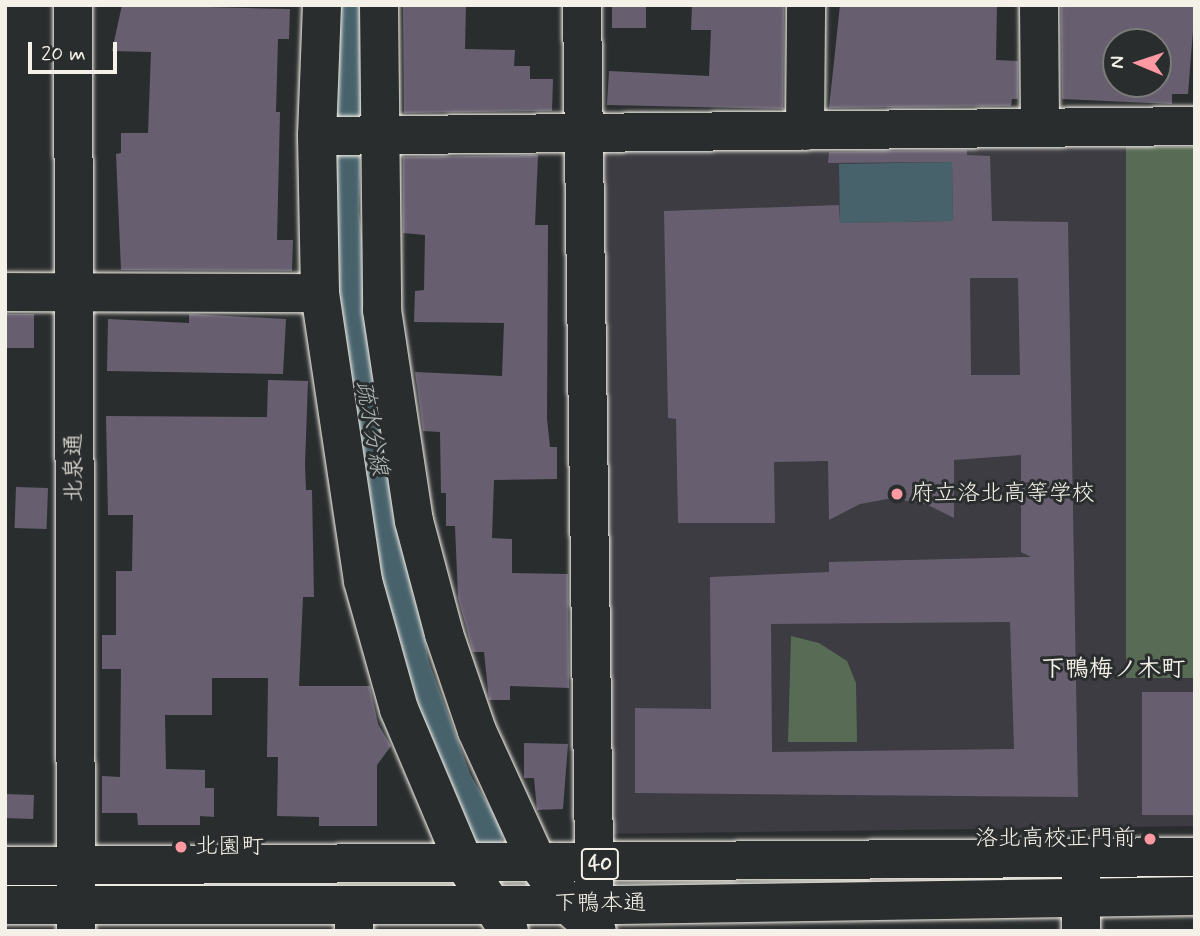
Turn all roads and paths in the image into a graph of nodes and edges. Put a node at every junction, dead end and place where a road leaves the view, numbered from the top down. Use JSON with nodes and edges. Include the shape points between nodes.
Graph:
{"nodes":[{"id":1,"x":73,"y":5,"type":"edge"},
{"id":2,"x":322,"y":5,"type":"edge"},
{"id":3,"x":379,"y":5,"type":"edge"},
{"id":4,"x":582,"y":5,"type":"edge"},
{"id":5,"x":806,"y":5,"type":"edge"},
{"id":6,"x":1039,"y":5,"type":"edge"},
{"id":7,"x":1195,"y":126,"type":"edge"},
{"id":8,"x":1040,"y":128,"type":"junction"},
{"id":9,"x":805,"y":131,"type":"junction"},
{"id":10,"x":583,"y":134,"type":"junction"},
{"id":11,"x":317,"y":136,"type":"junction"},
{"id":12,"x":377,"y":136,"type":"junction"},
{"id":13,"x":5,"y":292,"type":"edge"},
{"id":14,"x":75,"y":292,"type":"junction"},
{"id":15,"x":320,"y":293,"type":"junction"},
{"id":16,"x":1195,"y":857,"type":"edge"},
{"id":17,"x":1081,"y":860,"type":"junction"},
{"id":18,"x":943,"y":862,"type":"junction"},
{"id":19,"x":538,"y":864,"type":"junction"},
{"id":20,"x":592,"y":864,"type":"junction"},
{"id":21,"x":466,"y":865,"type":"junction"},
{"id":22,"x":5,"y":866,"type":"edge"},
{"id":23,"x":76,"y":867,"type":"junction"},
{"id":24,"x":1195,"y":896,"type":"edge"},
{"id":25,"x":941,"y":901,"type":"junction"},
{"id":26,"x":5,"y":905,"type":"edge"},
{"id":27,"x":1081,"y":914,"type":"edge"},
{"id":28,"x":588,"y":916,"type":"edge"},
{"id":29,"x":76,"y":918,"type":"edge"},
{"id":30,"x":354,"y":918,"type":"edge"},
{"id":31,"x":502,"y":918,"type":"edge"}],
"edges":[{"from":1,"to":14,"type":"street","name":"北泉通"},
{"from":2,"to":11,"type":"street"},
{"from":3,"to":12,"type":"street"},
{"from":4,"to":10,"type":"street"},
{"from":5,"to":9,"type":"street"},
{"from":6,"to":8,"type":"street"},
{"from":7,"to":8,"type":"street"},
{"from":8,"to":9,"type":"street"},
{"from":9,"to":10,"type":"street"},
{"from":10,"to":12,"type":"street"},
{"from":10,"to":20,"type":"street"},
{"from":11,"to":12,"type":"street"},
{"from":11,"to":15,"type":"street"},
{"from":12,"to":19,"type":"street","via":[[382,310],[414,521],[443,634],[477,731]]},
{"from":13,"to":14,"type":"street"},
{"from":14,"to":15,"type":"street"},
{"from":14,"to":23,"type":"street","name":"北泉通"},
{"from":15,"to":21,"type":"street","via":[[363,581],[400,709]]},
{"from":16,"to":17,"type":"street","name":"下鴨本通","number":"40"},
{"from":17,"to":18,"type":"street","name":"下鴨本通","number":"40"},
{"from":17,"to":27,"type":"street"},
{"from":18,"to":20,"type":"street","name":"下鴨本通","number":"40"},
{"from":18,"to":25,"type":"street"},
{"from":19,"to":20,"type":"street","name":"下鴨本通","number":"40"},
{"from":19,"to":21,"type":"street","name":"下鴨本通","number":"40"},
{"from":19,"to":28,"type":"street"},
{"from":20,"to":28,"type":"street"},
{"from":21,"to":23,"type":"street","name":"下鴨本通","number":"40"},
{"from":21,"to":31,"type":"street"},
{"from":22,"to":23,"type":"street","name":"下鴨本通","number":"40"},
{"from":23,"to":29,"type":"street","name":"北泉通"},
{"from":24,"to":27,"type":"street","name":"下鴨本通","number":"40"},
{"from":25,"to":27,"type":"street","name":"下鴨本通","number":"40"},
{"from":25,"to":28,"type":"street","name":"下鴨本通","number":"40"},
{"from":26,"to":29,"type":"street","name":"下鴨本通","number":"40"},
{"from":28,"to":31,"type":"street","name":"下鴨本通","number":"40"},
{"from":29,"to":30,"type":"street","name":"下鴨本通","number":"40"},
{"from":30,"to":31,"type":"street","name":"下鴨本通","number":"40"}]}
